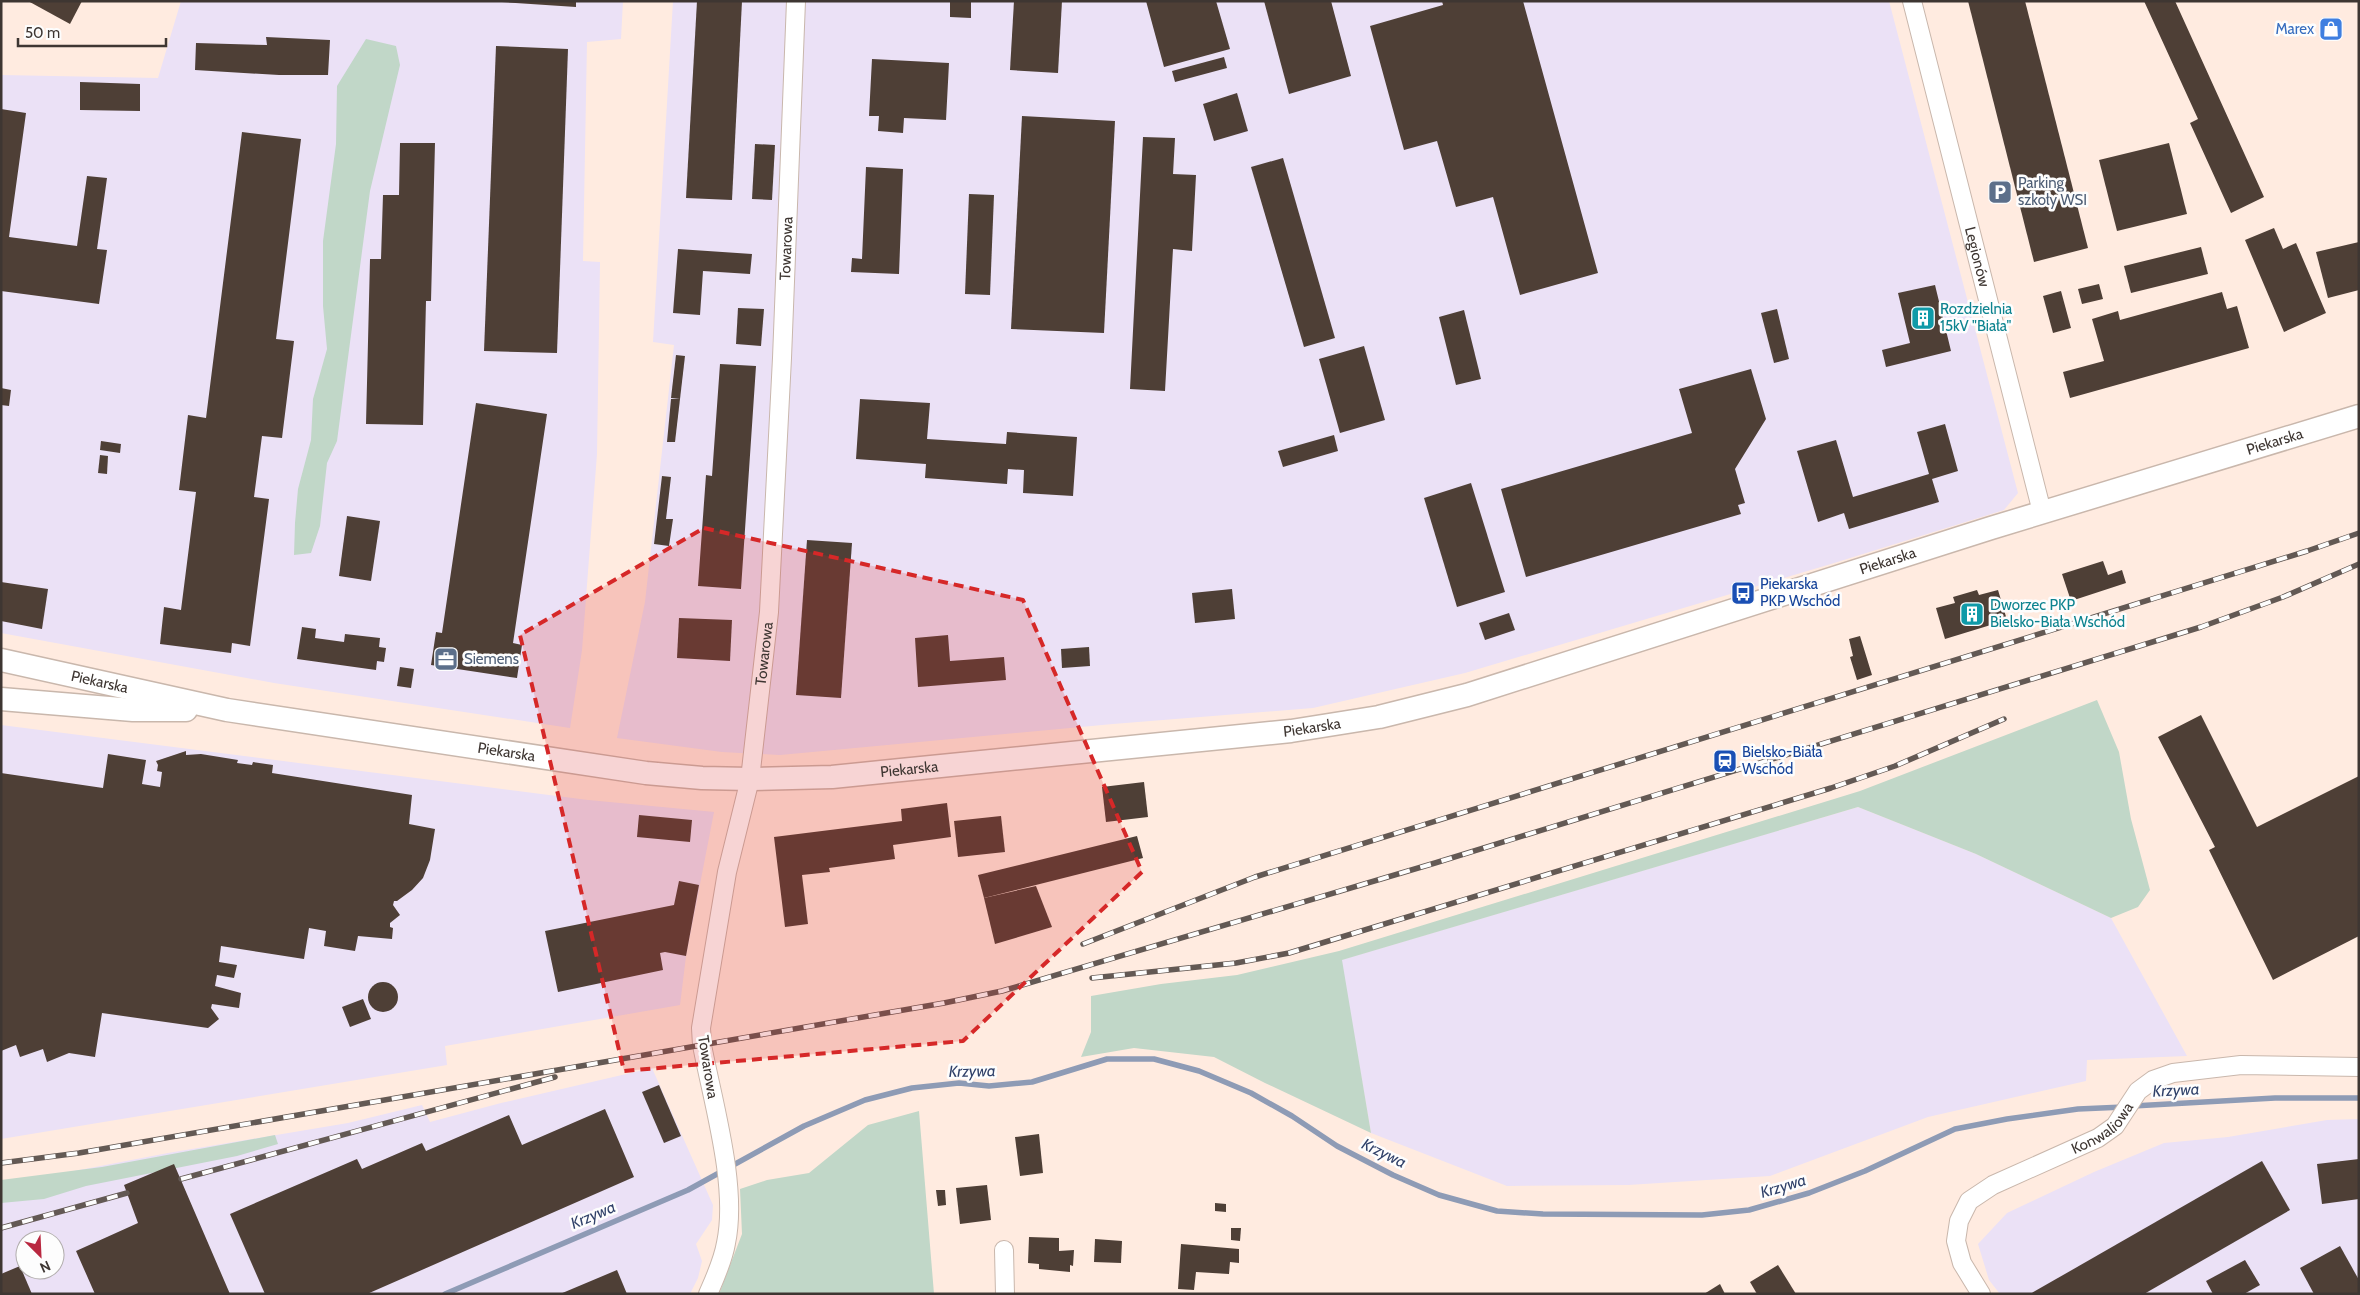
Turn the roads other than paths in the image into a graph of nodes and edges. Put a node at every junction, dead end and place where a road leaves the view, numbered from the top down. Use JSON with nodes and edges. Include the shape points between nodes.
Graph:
{"nodes":[{"id":1,"x":796,"y":1,"type":"edge"},
{"id":2,"x":1912,"y":1,"type":"edge"},
{"id":3,"x":2359,"y":416,"type":"edge"},
{"id":4,"x":2042,"y":512,"type":"junction"},
{"id":5,"x":1,"y":660,"type":"edge"},
{"id":6,"x":1,"y":699,"type":"edge"},
{"id":7,"x":227,"y":710,"type":"junction"},
{"id":8,"x":750,"y":779,"type":"junction"},
{"id":9,"x":2359,"y":1067,"type":"edge"},
{"id":10,"x":1004,"y":1250,"type":"dead end"},
{"id":11,"x":708,"y":1294,"type":"edge"},
{"id":12,"x":1005,"y":1294,"type":"edge"},
{"id":13,"x":1981,"y":1294,"type":"edge"}],
"edges":[{"from":1,"to":8,"type":"street","name":"Towarowa","via":[[769,612]]},
{"from":2,"to":4,"type":"street","name":"Legionów"},
{"from":3,"to":4,"type":"street","name":"Piekarska"},
{"from":4,"to":8,"type":"street","name":"Piekarska","via":[[1476,692],[1379,717],[1291,731],[832,777]]},
{"from":5,"to":7,"type":"street","name":"Piekarska"},
{"from":6,"to":7,"type":"street","name":"Piekarska","via":[[133,710]]},
{"from":7,"to":8,"type":"street","name":"Piekarska","via":[[646,773]]},
{"from":8,"to":11,"type":"street","name":"Towarowa","via":[[727,872],[701,1028],[730,1210],[726,1243]]},
{"from":9,"to":13,"type":"street","name":"Konwaliowa","via":[[2241,1065],[2173,1073],[2153,1080],[2138,1091],[2115,1126],[2098,1138],[1993,1185],[1969,1201],[1958,1221],[1956,1241],[1962,1263]]},
{"from":10,"to":12,"type":"street"}]}
